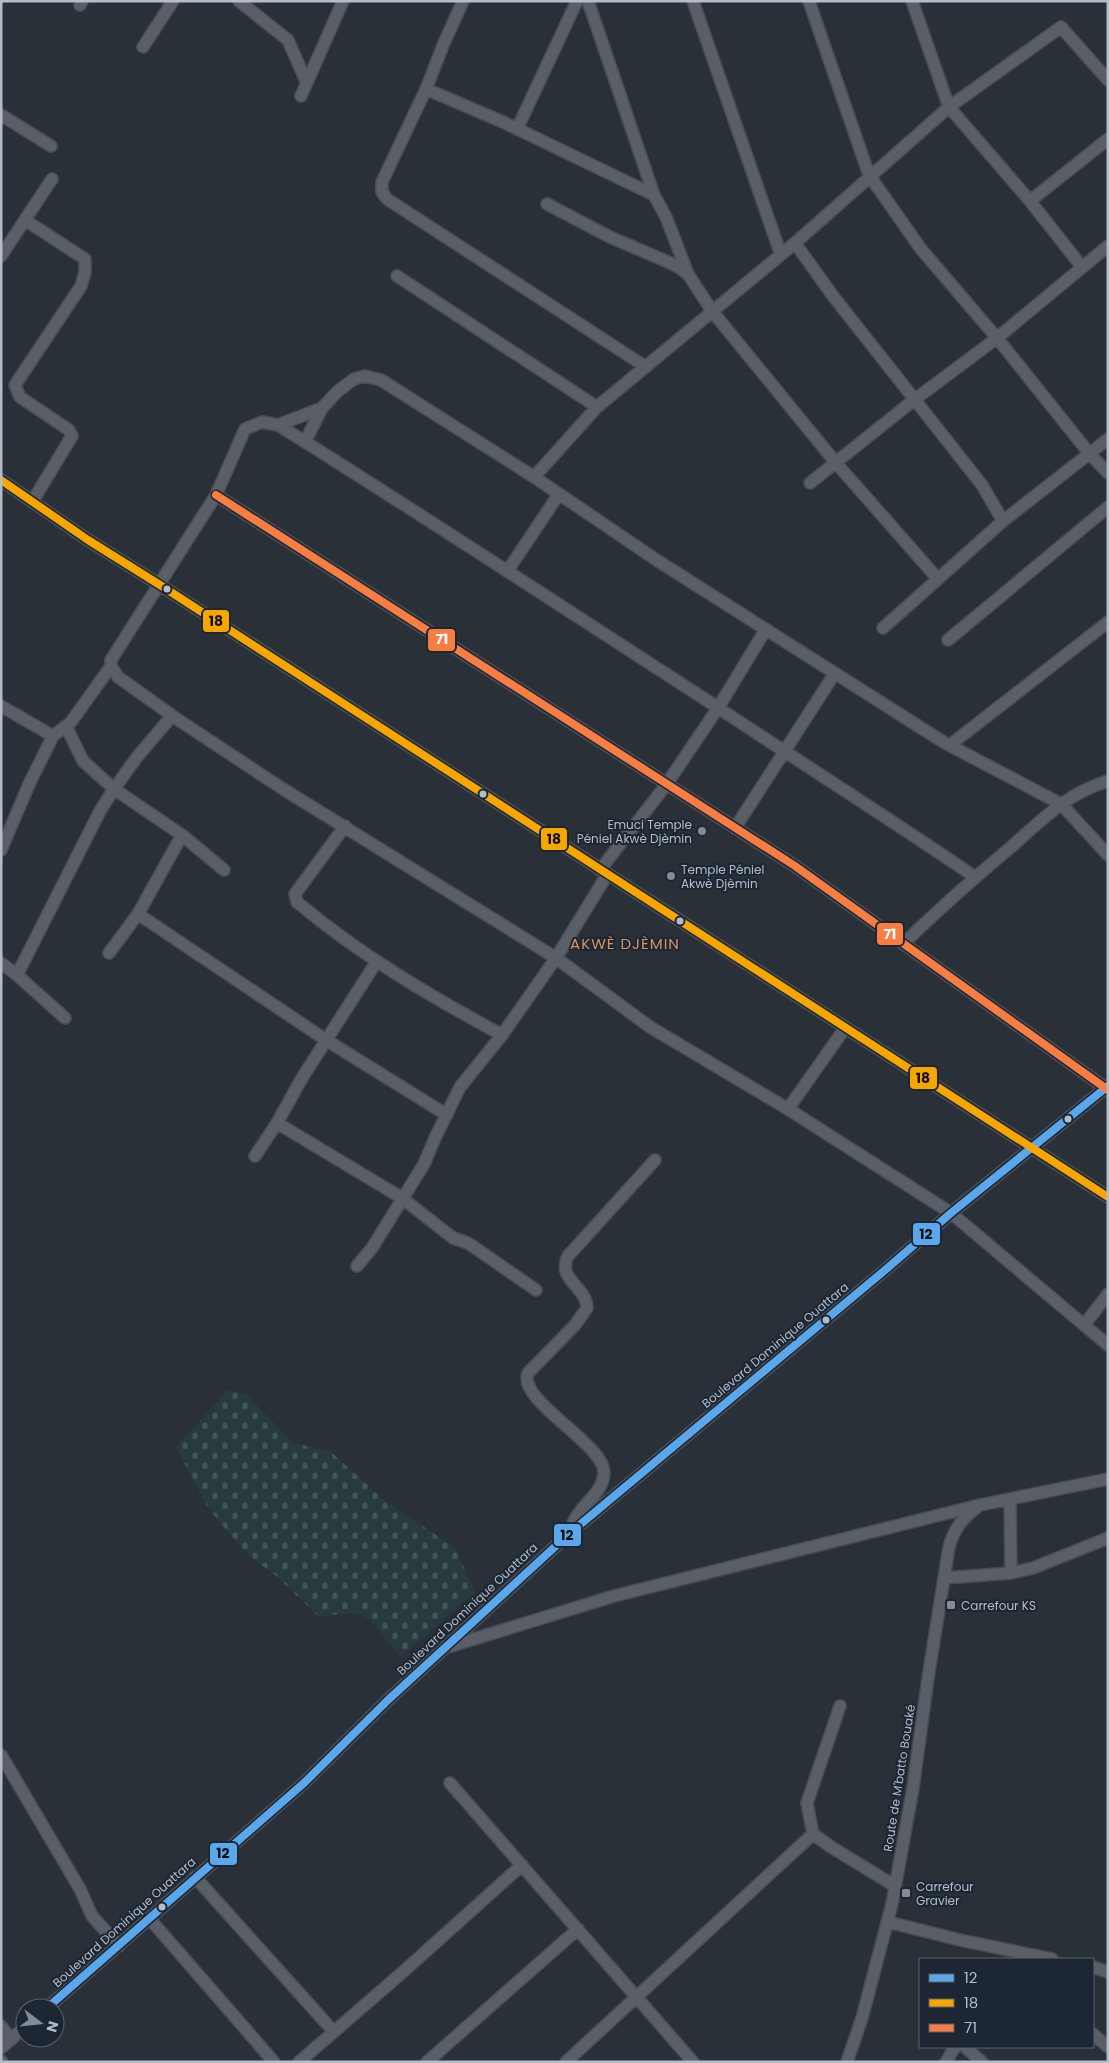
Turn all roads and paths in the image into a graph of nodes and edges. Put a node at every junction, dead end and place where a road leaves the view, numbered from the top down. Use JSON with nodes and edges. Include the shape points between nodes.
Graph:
{"nodes":[{"id":1,"x":173,"y":1,"type":"edge"},
{"id":2,"x":239,"y":1,"type":"edge"},
{"id":3,"x":343,"y":1,"type":"edge"},
{"id":4,"x":463,"y":1,"type":"edge"},
{"id":5,"x":577,"y":1,"type":"edge"},
{"id":6,"x":588,"y":1,"type":"edge"},
{"id":7,"x":693,"y":1,"type":"edge"},
{"id":8,"x":808,"y":1,"type":"edge"},
{"id":9,"x":912,"y":1,"type":"edge"},
{"id":10,"x":143,"y":47,"type":"dead end"},
{"id":11,"x":1108,"y":80,"type":"edge"},
{"id":12,"x":306,"y":81,"type":"junction"},
{"id":13,"x":426,"y":89,"type":"junction"},
{"id":14,"x":301,"y":96,"type":"dead end"},
{"id":15,"x":949,"y":107,"type":"junction"},
{"id":16,"x":1,"y":116,"type":"edge"},
{"id":17,"x":517,"y":129,"type":"junction"},
{"id":18,"x":1108,"y":139,"type":"edge"},
{"id":19,"x":51,"y":146,"type":"dead end"},
{"id":20,"x":870,"y":175,"type":"junction"},
{"id":21,"x":52,"y":179,"type":"dead end"},
{"id":22,"x":654,"y":195,"type":"junction"},
{"id":23,"x":1030,"y":201,"type":"junction"},
{"id":24,"x":547,"y":204,"type":"dead end"},
{"id":25,"x":25,"y":220,"type":"junction"},
{"id":26,"x":795,"y":243,"type":"junction"},
{"id":27,"x":1108,"y":246,"type":"edge"},
{"id":28,"x":780,"y":255,"type":"junction"},
{"id":29,"x":1,"y":256,"type":"edge"},
{"id":30,"x":1082,"y":267,"type":"junction"},
{"id":31,"x":688,"y":274,"type":"junction"},
{"id":32,"x":397,"y":276,"type":"dead end"},
{"id":33,"x":712,"y":311,"type":"junction"},
{"id":34,"x":997,"y":338,"type":"junction"},
{"id":35,"x":646,"y":367,"type":"junction"},
{"id":36,"x":914,"y":400,"type":"junction"},
{"id":37,"x":597,"y":407,"type":"junction"},
{"id":38,"x":322,"y":408,"type":"junction"},
{"id":39,"x":278,"y":425,"type":"junction"},
{"id":40,"x":1108,"y":439,"type":"edge"},
{"id":41,"x":305,"y":442,"type":"junction"},
{"id":42,"x":1089,"y":453,"type":"junction"},
{"id":43,"x":836,"y":463,"type":"junction"},
{"id":44,"x":1108,"y":473,"type":"edge"},
{"id":45,"x":534,"y":477,"type":"junction"},
{"id":46,"x":1,"y":480,"type":"edge"},
{"id":47,"x":810,"y":483,"type":"dead end"},
{"id":48,"x":559,"y":494,"type":"junction"},
{"id":49,"x":216,"y":495,"type":"junction"},
{"id":50,"x":32,"y":502,"type":"junction"},
{"id":51,"x":1108,"y":507,"type":"edge"},
{"id":52,"x":1004,"y":521,"type":"junction"},
{"id":53,"x":508,"y":570,"type":"junction"},
{"id":54,"x":938,"y":579,"type":"junction"},
{"id":55,"x":160,"y":585,"type":"junction"},
{"id":56,"x":1108,"y":622,"type":"edge"},
{"id":57,"x":883,"y":628,"type":"dead end"},
{"id":58,"x":766,"y":629,"type":"junction"},
{"id":59,"x":948,"y":640,"type":"dead end"},
{"id":60,"x":111,"y":666,"type":"junction"},
{"id":61,"x":835,"y":673,"type":"junction"},
{"id":62,"x":718,"y":708,"type":"junction"},
{"id":63,"x":3,"y":710,"type":"edge"},
{"id":64,"x":172,"y":716,"type":"junction"},
{"id":65,"x":66,"y":726,"type":"junction"},
{"id":66,"x":53,"y":736,"type":"junction"},
{"id":67,"x":950,"y":745,"type":"junction"},
{"id":68,"x":786,"y":751,"type":"junction"},
{"id":69,"x":1108,"y":781,"type":"edge"},
{"id":70,"x":666,"y":785,"type":"junction"},
{"id":71,"x":114,"y":789,"type":"junction"},
{"id":72,"x":1061,"y":804,"type":"junction"},
{"id":73,"x":345,"y":826,"type":"junction"},
{"id":74,"x":736,"y":828,"type":"junction"},
{"id":75,"x":182,"y":836,"type":"junction"},
{"id":76,"x":1,"y":850,"type":"edge"},
{"id":77,"x":1108,"y":855,"type":"edge"},
{"id":78,"x":224,"y":870,"type":"dead end"},
{"id":79,"x":604,"y":873,"type":"junction"},
{"id":80,"x":975,"y":877,"type":"junction"},
{"id":81,"x":138,"y":914,"type":"junction"},
{"id":82,"x":903,"y":944,"type":"junction"},
{"id":83,"x":110,"y":953,"type":"dead end"},
{"id":84,"x":556,"y":958,"type":"junction"},
{"id":85,"x":377,"y":961,"type":"junction"},
{"id":86,"x":1,"y":963,"type":"edge"},
{"id":87,"x":17,"y":975,"type":"junction"},
{"id":88,"x":65,"y":1018,"type":"dead end"},
{"id":89,"x":845,"y":1028,"type":"junction"},
{"id":90,"x":502,"y":1034,"type":"junction"},
{"id":91,"x":326,"y":1040,"type":"junction"},
{"id":92,"x":1107,"y":1088,"type":"edge"},
{"id":93,"x":788,"y":1109,"type":"junction"},
{"id":94,"x":447,"y":1115,"type":"junction"},
{"id":95,"x":277,"y":1123,"type":"junction"},
{"id":96,"x":1033,"y":1148,"type":"junction"},
{"id":97,"x":255,"y":1156,"type":"dead end"},
{"id":98,"x":655,"y":1160,"type":"dead end"},
{"id":99,"x":1108,"y":1197,"type":"edge"},
{"id":100,"x":402,"y":1198,"type":"junction"},
{"id":101,"x":951,"y":1213,"type":"junction"},
{"id":102,"x":357,"y":1266,"type":"dead end"},
{"id":103,"x":536,"y":1290,"type":"dead end"},
{"id":104,"x":1108,"y":1294,"type":"edge"},
{"id":105,"x":1084,"y":1325,"type":"junction"},
{"id":106,"x":1108,"y":1345,"type":"edge"},
{"id":107,"x":1108,"y":1480,"type":"edge"},
{"id":108,"x":1010,"y":1499,"type":"junction"},
{"id":109,"x":980,"y":1505,"type":"junction"},
{"id":110,"x":570,"y":1533,"type":"junction"},
{"id":111,"x":1108,"y":1538,"type":"edge"},
{"id":112,"x":1011,"y":1574,"type":"junction"},
{"id":113,"x":944,"y":1578,"type":"junction"},
{"id":114,"x":448,"y":1647,"type":"junction"},
{"id":115,"x":840,"y":1706,"type":"dead end"},
{"id":116,"x":1,"y":1756,"type":"edge"},
{"id":117,"x":450,"y":1783,"type":"dead end"},
{"id":118,"x":813,"y":1834,"type":"junction"},
{"id":119,"x":522,"y":1865,"type":"junction"},
{"id":120,"x":195,"y":1877,"type":"junction"},
{"id":121,"x":895,"y":1886,"type":"junction"},
{"id":122,"x":149,"y":1918,"type":"junction"},
{"id":123,"x":888,"y":1922,"type":"junction"},
{"id":124,"x":578,"y":1929,"type":"junction"},
{"id":125,"x":119,"y":1946,"type":"junction"},
{"id":126,"x":1010,"y":1955,"type":"edge"},
{"id":127,"x":1042,"y":1958,"type":"edge"},
{"id":128,"x":1094,"y":1967,"type":"edge"},
{"id":129,"x":1108,"y":1972,"type":"edge"},
{"id":130,"x":637,"y":1997,"type":"junction"},
{"id":131,"x":59,"y":1998,"type":"edge"},
{"id":132,"x":1,"y":2026,"type":"edge"},
{"id":133,"x":334,"y":2032,"type":"junction"},
{"id":134,"x":1094,"y":2035,"type":"edge"},
{"id":135,"x":15,"y":2036,"type":"edge"},
{"id":136,"x":11,"y":2039,"type":"junction"},
{"id":137,"x":1108,"y":2047,"type":"edge"},
{"id":138,"x":1,"y":2048,"type":"edge"},
{"id":139,"x":954,"y":2048,"type":"edge"},
{"id":140,"x":965,"y":2048,"type":"edge"},
{"id":141,"x":274,"y":2062,"type":"edge"},
{"id":142,"x":299,"y":2062,"type":"edge"},
{"id":143,"x":427,"y":2062,"type":"edge"},
{"id":144,"x":566,"y":2062,"type":"edge"},
{"id":145,"x":693,"y":2062,"type":"edge"},
{"id":146,"x":847,"y":2062,"type":"edge"},
{"id":147,"x":946,"y":2062,"type":"edge"},
{"id":148,"x":982,"y":2062,"type":"edge"}],
"edges":[{"from":1,"to":10,"type":"street"},
{"from":2,"to":12,"type":"street","via":[[288,40]]},
{"from":3,"to":12,"type":"street"},
{"from":4,"to":13,"type":"street"},
{"from":5,"to":17,"type":"street"},
{"from":6,"to":22,"type":"street"},
{"from":7,"to":28,"type":"street"},
{"from":8,"to":20,"type":"street"},
{"from":9,"to":15,"type":"street"},
{"from":11,"to":15,"type":"street","via":[[1061,27]]},
{"from":12,"to":14,"type":"street"},
{"from":13,"to":17,"type":"street"},
{"from":13,"to":35,"type":"street","via":[[382,182],[382,192],[387,199]]},
{"from":15,"to":20,"type":"street"},
{"from":15,"to":23,"type":"street"},
{"from":16,"to":19,"type":"street"},
{"from":17,"to":22,"type":"street"},
{"from":18,"to":23,"type":"street"},
{"from":20,"to":26,"type":"street"},
{"from":20,"to":34,"type":"street","via":[[921,250]]},
{"from":21,"to":25,"type":"street"},
{"from":22,"to":31,"type":"street"},
{"from":23,"to":30,"type":"street"},
{"from":24,"to":31,"type":"street"},
{"from":25,"to":29,"type":"street"},
{"from":25,"to":50,"type":"street","via":[[85,259],[81,286],[15,385],[20,397],[69,430],[72,436]]},
{"from":26,"to":28,"type":"street"},
{"from":26,"to":36,"type":"street"},
{"from":27,"to":30,"type":"street"},
{"from":28,"to":33,"type":"street"},
{"from":30,"to":34,"type":"street"},
{"from":31,"to":33,"type":"street"},
{"from":32,"to":37,"type":"street"},
{"from":33,"to":35,"type":"street"},
{"from":33,"to":43,"type":"street"},
{"from":34,"to":36,"type":"street"},
{"from":34,"to":42,"type":"street"},
{"from":35,"to":37,"type":"street"},
{"from":36,"to":43,"type":"street"},
{"from":36,"to":52,"type":"street","via":[[982,486]]},
{"from":37,"to":45,"type":"street"},
{"from":38,"to":39,"type":"street"},
{"from":38,"to":41,"type":"street"},
{"from":38,"to":45,"type":"street","via":[[354,379],[365,376],[381,380]]},
{"from":39,"to":41,"type":"street"},
{"from":39,"to":49,"type":"street","via":[[262,422],[246,429]]},
{"from":40,"to":42,"type":"street"},
{"from":41,"to":53,"type":"street"},
{"from":42,"to":44,"type":"street"},
{"from":42,"to":52,"type":"street"},
{"from":43,"to":47,"type":"street"},
{"from":43,"to":54,"type":"street"},
{"from":45,"to":48,"type":"street"},
{"from":46,"to":50,"type":"street"},
{"from":48,"to":53,"type":"street"},
{"from":48,"to":58,"type":"street"},
{"from":49,"to":55,"type":"street"},
{"from":49,"to":70,"type":"street"},
{"from":50,"to":55,"type":"street"},
{"from":51,"to":59,"type":"street"},
{"from":52,"to":54,"type":"street"},
{"from":53,"to":62,"type":"street"},
{"from":54,"to":57,"type":"street"},
{"from":55,"to":60,"type":"street","via":[[111,660]]},
{"from":55,"to":79,"type":"street"},
{"from":56,"to":67,"type":"street"},
{"from":58,"to":61,"type":"street"},
{"from":58,"to":62,"type":"street"},
{"from":60,"to":64,"type":"street","via":[[118,677]]},
{"from":60,"to":65,"type":"street"},
{"from":61,"to":67,"type":"street"},
{"from":61,"to":68,"type":"street"},
{"from":62,"to":68,"type":"street"},
{"from":62,"to":70,"type":"street"},
{"from":63,"to":66,"type":"street"},
{"from":64,"to":71,"type":"street"},
{"from":64,"to":73,"type":"street"},
{"from":65,"to":66,"type":"street"},
{"from":65,"to":71,"type":"street","via":[[83,761]]},
{"from":66,"to":76,"type":"street"},
{"from":67,"to":72,"type":"street"},
{"from":68,"to":74,"type":"street"},
{"from":68,"to":80,"type":"street"},
{"from":69,"to":72,"type":"street","via":[[1089,787]]},
{"from":70,"to":74,"type":"street"},
{"from":70,"to":79,"type":"street"},
{"from":71,"to":75,"type":"street"},
{"from":71,"to":87,"type":"street"},
{"from":72,"to":77,"type":"street"},
{"from":72,"to":80,"type":"street"},
{"from":73,"to":84,"type":"street"},
{"from":73,"to":85,"type":"street","via":[[295,894],[298,902],[309,912]]},
{"from":74,"to":82,"type":"street"},
{"from":75,"to":78,"type":"street"},
{"from":75,"to":81,"type":"street"},
{"from":79,"to":84,"type":"street"},
{"from":79,"to":89,"type":"street"},
{"from":80,"to":82,"type":"street"},
{"from":81,"to":83,"type":"street"},
{"from":81,"to":91,"type":"street"},
{"from":82,"to":92,"type":"street"},
{"from":84,"to":90,"type":"street"},
{"from":84,"to":93,"type":"street","via":[[650,1027]]},
{"from":85,"to":90,"type":"street","via":[[430,996]]},
{"from":85,"to":91,"type":"street"},
{"from":86,"to":87,"type":"street"},
{"from":87,"to":88,"type":"street"},
{"from":89,"to":93,"type":"street"},
{"from":89,"to":96,"type":"street"},
{"from":90,"to":94,"type":"street","via":[[460,1087]]},
{"from":91,"to":94,"type":"street"},
{"from":91,"to":95,"type":"street"},
{"from":92,"to":96,"type":"street","name":"Boulevard Dominique Ouattara"},
{"from":93,"to":101,"type":"street"},
{"from":94,"to":100,"type":"street","via":[[424,1164]]},
{"from":95,"to":97,"type":"street"},
{"from":95,"to":100,"type":"street"},
{"from":96,"to":99,"type":"street"},
{"from":96,"to":101,"type":"street","name":"Boulevard Dominique Ouattara"},
{"from":98,"to":110,"type":"street","via":[[568,1256],[566,1273],[587,1308],[526,1379],[527,1386],[550,1411],[600,1459],[604,1472],[601,1484],[574,1521]]},
{"from":100,"to":102,"type":"street","via":[[372,1248]]},
{"from":100,"to":103,"type":"street","via":[[453,1238],[468,1244]]},
{"from":101,"to":105,"type":"street"},
{"from":101,"to":110,"type":"street","name":"Boulevard Dominique Ouattara"},
{"from":104,"to":105,"type":"street"},
{"from":105,"to":106,"type":"street"},
{"from":107,"to":108,"type":"street"},
{"from":108,"to":109,"type":"street"},
{"from":108,"to":112,"type":"street"},
{"from":109,"to":113,"type":"street","name":"Route de M'batto Bouaké","via":[[952,1534]]},
{"from":109,"to":114,"type":"street","via":[[614,1596]]},
{"from":110,"to":114,"type":"street","name":"Boulevard Dominique Ouattara"},
{"from":111,"to":112,"type":"street"},
{"from":112,"to":113,"type":"street"},
{"from":113,"to":121,"type":"street","name":"Route de M'batto Bouaké"},
{"from":114,"to":120,"type":"street","name":"Boulevard Dominique Ouattara","via":[[388,1700],[304,1783]]},
{"from":115,"to":118,"type":"street","via":[[807,1803]]},
{"from":116,"to":125,"type":"street","via":[[80,1889],[92,1916]]},
{"from":117,"to":119,"type":"street"},
{"from":118,"to":121,"type":"street"},
{"from":118,"to":130,"type":"street"},
{"from":119,"to":124,"type":"street"},
{"from":119,"to":133,"type":"street"},
{"from":120,"to":122,"type":"street","name":"Boulevard Dominique Ouattara"},
{"from":120,"to":133,"type":"street"},
{"from":121,"to":123,"type":"street","name":"Route de M'batto Bouaké"},
{"from":122,"to":125,"type":"street","name":"Boulevard Dominique Ouattara"},
{"from":122,"to":141,"type":"street"},
{"from":123,"to":126,"type":"street"},
{"from":123,"to":146,"type":"street","name":"Route de M'batto Bouaké"},
{"from":124,"to":130,"type":"street"},
{"from":124,"to":143,"type":"street"},
{"from":125,"to":131,"type":"street","name":"Boulevard Dominique Ouattara"},
{"from":126,"to":127,"type":"street"},
{"from":128,"to":129,"type":"street"},
{"from":130,"to":144,"type":"street"},
{"from":130,"to":145,"type":"street"},
{"from":132,"to":136,"type":"street"},
{"from":133,"to":142,"type":"street"},
{"from":134,"to":137,"type":"street"},
{"from":135,"to":136,"type":"street"},
{"from":136,"to":138,"type":"street"},
{"from":139,"to":147,"type":"street"},
{"from":140,"to":148,"type":"street"}]}
